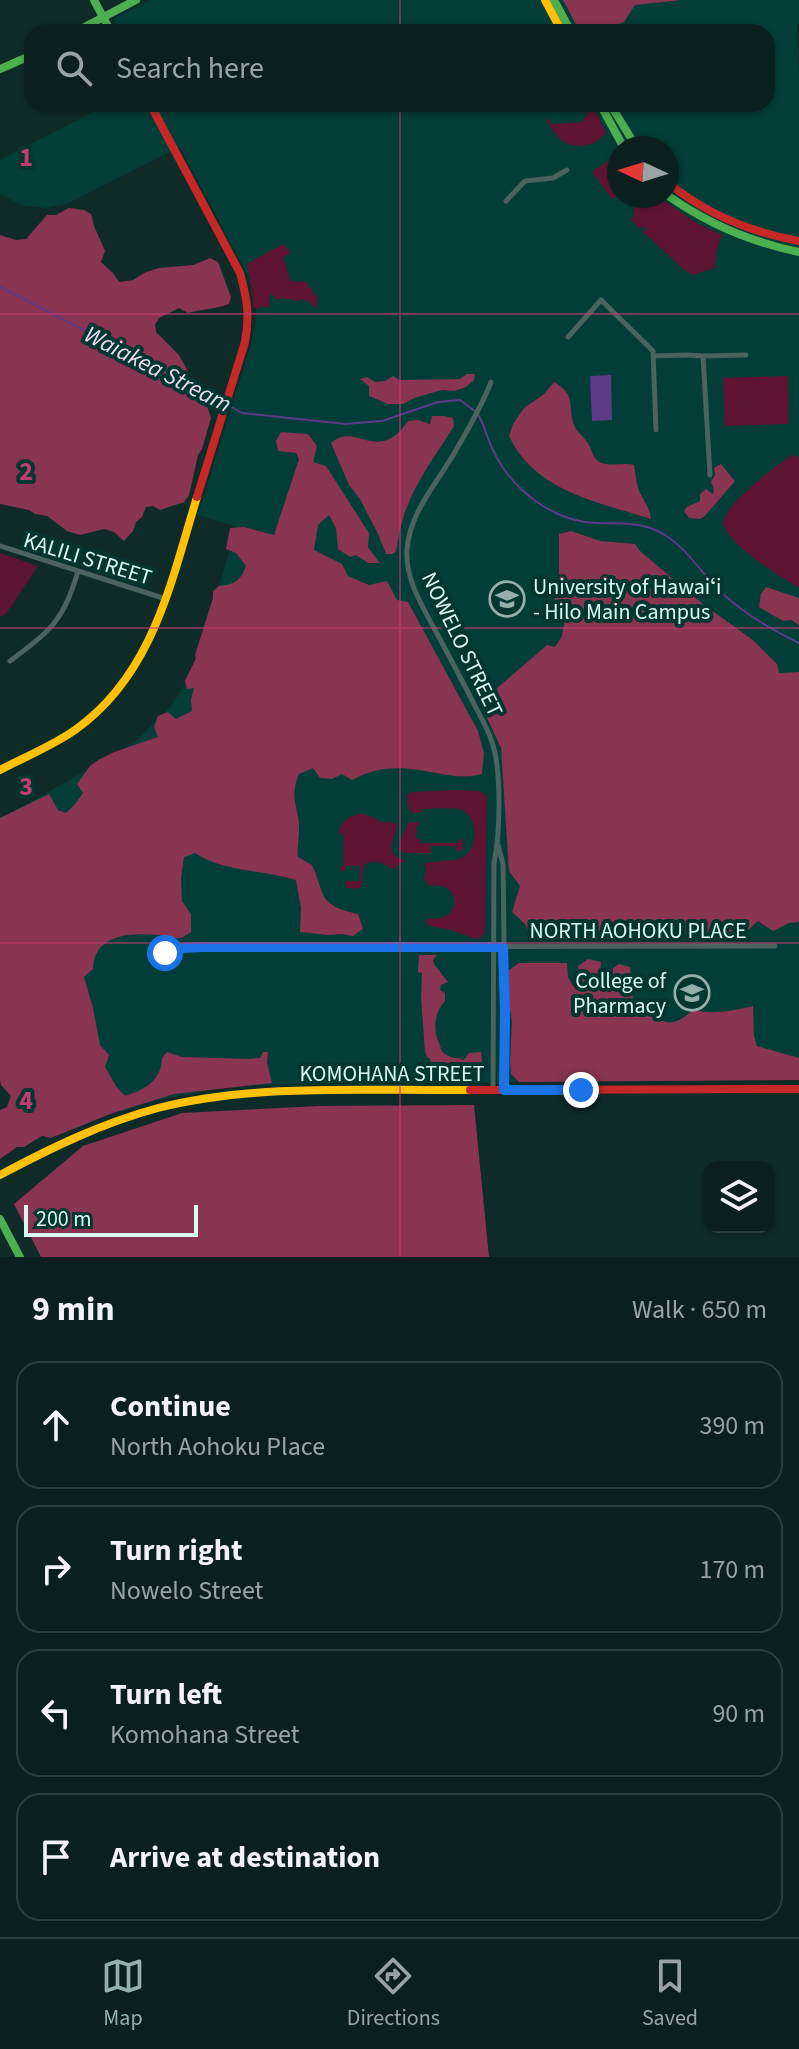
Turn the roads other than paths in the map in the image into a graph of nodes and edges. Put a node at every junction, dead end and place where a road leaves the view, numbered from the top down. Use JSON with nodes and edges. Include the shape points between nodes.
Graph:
{"nodes":[{"id":1,"x":94,"y":0,"type":"edge"},
{"id":2,"x":136,"y":0,"type":"edge"},
{"id":3,"x":545,"y":0,"type":"edge"},
{"id":4,"x":554,"y":0,"type":"edge"},
{"id":5,"x":103,"y":17,"type":"junction"},
{"id":6,"x":90,"y":24,"type":"edge"},
{"id":7,"x":107,"y":24,"type":"edge"},
{"id":8,"x":558,"y":24,"type":"edge"},
{"id":9,"x":567,"y":24,"type":"edge"},
{"id":10,"x":24,"y":59,"type":"edge"},
{"id":11,"x":4,"y":68,"type":"edge"},
{"id":12,"x":0,"y":75,"type":"edge"},
{"id":13,"x":154,"y":112,"type":"edge"},
{"id":14,"x":604,"y":112,"type":"edge"},
{"id":15,"x":614,"y":112,"type":"edge"},
{"id":16,"x":617,"y":136,"type":"edge"},
{"id":17,"x":629,"y":136,"type":"edge"},
{"id":18,"x":567,"y":170,"type":"dead end"},
{"id":19,"x":679,"y":191,"type":"edge"},
{"id":20,"x":506,"y":201,"type":"dead end"},
{"id":21,"x":679,"y":203,"type":"edge"},
{"id":22,"x":799,"y":241,"type":"edge"},
{"id":23,"x":799,"y":252,"type":"edge"},
{"id":24,"x":568,"y":337,"type":"dead end"},
{"id":25,"x":746,"y":355,"type":"dead end"},
{"id":26,"x":653,"y":356,"type":"junction"},
{"id":27,"x":703,"y":356,"type":"junction"},
{"id":28,"x":491,"y":382,"type":"dead end"},
{"id":29,"x":656,"y":430,"type":"dead end"},
{"id":30,"x":710,"y":475,"type":"dead end"},
{"id":31,"x":0,"y":546,"type":"edge"},
{"id":32,"x":78,"y":571,"type":"junction"},
{"id":33,"x":166,"y":599,"type":"junction"},
{"id":34,"x":10,"y":661,"type":"dead end"},
{"id":35,"x":0,"y":770,"type":"edge"},
{"id":36,"x":498,"y":845,"type":"junction"},
{"id":37,"x":775,"y":946,"type":"dead end"},
{"id":38,"x":494,"y":947,"type":"junction"},
{"id":39,"x":503,"y":947,"type":"junction"},
{"id":40,"x":165,"y":953,"type":"dead end"},
{"id":41,"x":799,"y":1089,"type":"edge"},
{"id":42,"x":493,"y":1090,"type":"junction"},
{"id":43,"x":504,"y":1090,"type":"junction"},
{"id":44,"x":0,"y":1175,"type":"edge"},
{"id":45,"x":0,"y":1219,"type":"edge"},
{"id":46,"x":20,"y":1257,"type":"edge"}],
"edges":[{"from":1,"to":5,"type":"street"},
{"from":2,"to":5,"type":"street"},
{"from":3,"to":8,"type":"street"},
{"from":4,"to":9,"type":"street"},
{"from":5,"to":6,"type":"street"},
{"from":5,"to":7,"type":"street"},
{"from":10,"to":11,"type":"street"},
{"from":11,"to":12,"type":"street"},
{"from":13,"to":33,"type":"street","via":[[235,262],[248,302],[245,342]]},
{"from":14,"to":16,"type":"street"},
{"from":15,"to":17,"type":"street"},
{"from":18,"to":20,"type":"street","via":[[553,178],[525,181]]},
{"from":19,"to":22,"type":"street","via":[[726,220]]},
{"from":21,"to":23,"type":"street","via":[[721,229]]},
{"from":24,"to":26,"type":"street","via":[[601,300]]},
{"from":25,"to":27,"type":"street"},
{"from":26,"to":27,"type":"street"},
{"from":26,"to":29,"type":"street"},
{"from":27,"to":30,"type":"street"},
{"from":28,"to":36,"type":"street","name":"NOWELO STREET","via":[[419,508],[407,556],[418,598],[493,743]]},
{"from":31,"to":32,"type":"street","name":"KALILI STREET"},
{"from":32,"to":33,"type":"street","name":"KALILI STREET"},
{"from":32,"to":34,"type":"street","via":[[63,613],[43,637]]},
{"from":33,"to":35,"type":"street","via":[[142,657],[101,710]]},
{"from":36,"to":38,"type":"street","name":"NOWELO STREET"},
{"from":36,"to":39,"type":"street","name":"NOWELO STREET","via":[[503,864]]},
{"from":37,"to":39,"type":"street","name":"NORTH AOHOKU PLACE"},
{"from":38,"to":39,"type":"street","name":"NORTH AOHOKU PLACE"},
{"from":38,"to":40,"type":"street","name":"NORTH AOHOKU PLACE","via":[[203,947]]},
{"from":38,"to":42,"type":"street","name":"NOWELO STREET"},
{"from":39,"to":43,"type":"street","name":"NOWELO STREET"},
{"from":41,"to":43,"type":"street","name":"KOMOHANA STREET"},
{"from":42,"to":43,"type":"street","name":"KOMOHANA STREET"},
{"from":42,"to":44,"type":"street","name":"KOMOHANA STREET","via":[[222,1096],[129,1117]]},
{"from":45,"to":46,"type":"street"}]}
